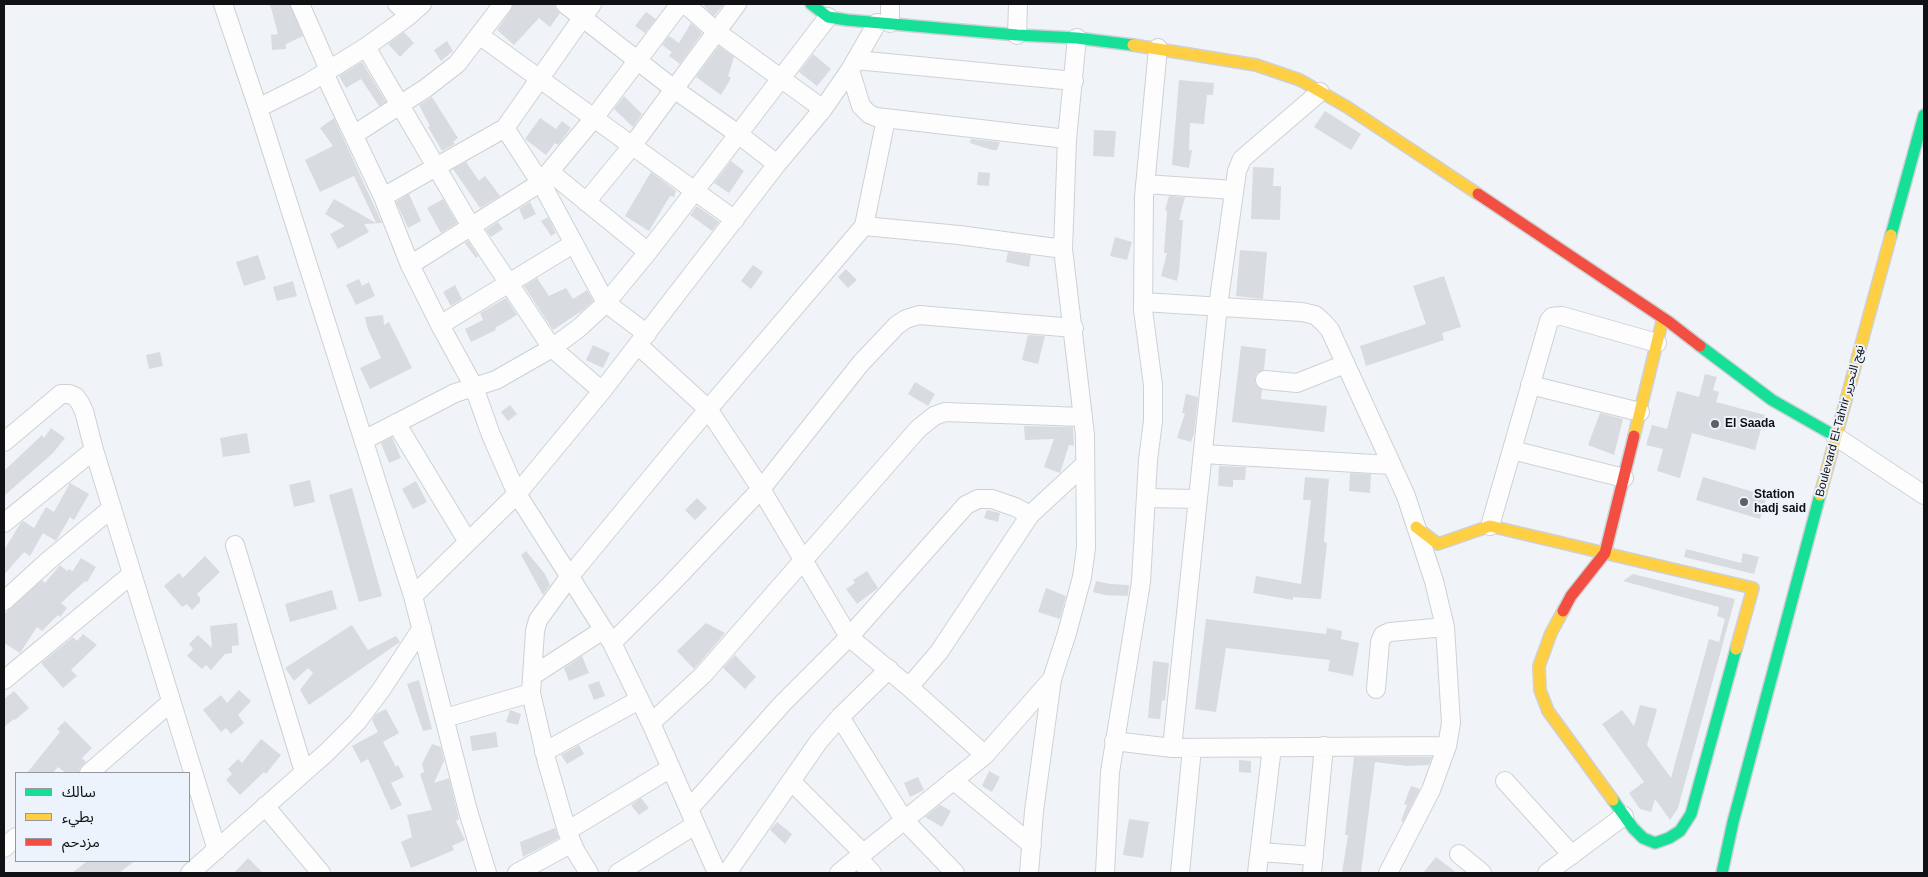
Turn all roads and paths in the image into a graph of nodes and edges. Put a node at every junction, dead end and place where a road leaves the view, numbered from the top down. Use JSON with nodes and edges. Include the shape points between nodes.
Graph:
{"nodes":[{"id":1,"x":223,"y":4,"type":"edge"},
{"id":2,"x":300,"y":4,"type":"edge"},
{"id":3,"x":397,"y":4,"type":"edge"},
{"id":4,"x":503,"y":4,"type":"edge"},
{"id":5,"x":565,"y":4,"type":"edge"},
{"id":6,"x":680,"y":4,"type":"edge"},
{"id":7,"x":684,"y":4,"type":"edge"},
{"id":8,"x":737,"y":4,"type":"edge"},
{"id":9,"x":810,"y":4,"type":"edge"},
{"id":10,"x":890,"y":4,"type":"edge"},
{"id":11,"x":1018,"y":4,"type":"edge"},
{"id":12,"x":416,"y":9,"type":"edge"},
{"id":13,"x":587,"y":10,"type":"edge"},
{"id":14,"x":828,"y":17,"type":"junction"},
{"id":15,"x":883,"y":23,"type":"junction"},
{"id":16,"x":717,"y":32,"type":"junction"},
{"id":17,"x":479,"y":35,"type":"junction"},
{"id":18,"x":1017,"y":35,"type":"junction"},
{"id":19,"x":1077,"y":38,"type":"junction"},
{"id":20,"x":366,"y":47,"type":"junction"},
{"id":21,"x":1158,"y":48,"type":"junction"},
{"id":22,"x":637,"y":60,"type":"junction"},
{"id":23,"x":853,"y":65,"type":"junction"},
{"id":24,"x":327,"y":72,"type":"junction"},
{"id":25,"x":781,"y":78,"type":"junction"},
{"id":26,"x":539,"y":79,"type":"junction"},
{"id":27,"x":1074,"y":81,"type":"junction"},
{"id":28,"x":674,"y":89,"type":"junction"},
{"id":29,"x":1320,"y":92,"type":"junction"},
{"id":30,"x":399,"y":105,"type":"junction"},
{"id":31,"x":258,"y":108,"type":"junction"},
{"id":32,"x":822,"y":109,"type":"junction"},
{"id":33,"x":1924,"y":115,"type":"edge"},
{"id":34,"x":594,"y":118,"type":"junction"},
{"id":35,"x":886,"y":119,"type":"junction"},
{"id":36,"x":505,"y":128,"type":"junction"},
{"id":37,"x":355,"y":134,"type":"junction"},
{"id":38,"x":738,"y":134,"type":"junction"},
{"id":39,"x":1067,"y":139,"type":"junction"},
{"id":40,"x":632,"y":146,"type":"junction"},
{"id":41,"x":777,"y":164,"type":"junction"},
{"id":42,"x":436,"y":168,"type":"junction"},
{"id":43,"x":545,"y":178,"type":"junction"},
{"id":44,"x":1145,"y":184,"type":"junction"},
{"id":45,"x":1234,"y":190,"type":"junction"},
{"id":46,"x":694,"y":191,"type":"junction"},
{"id":47,"x":383,"y":197,"type":"junction"},
{"id":48,"x":586,"y":202,"type":"junction"},
{"id":49,"x":736,"y":220,"type":"junction"},
{"id":50,"x":864,"y":226,"type":"junction"},
{"id":51,"x":472,"y":228,"type":"junction"},
{"id":52,"x":573,"y":244,"type":"junction"},
{"id":53,"x":1063,"y":249,"type":"junction"},
{"id":54,"x":648,"y":252,"type":"junction"},
{"id":55,"x":410,"y":265,"type":"junction"},
{"id":56,"x":509,"y":284,"type":"junction"},
{"id":57,"x":1143,"y":302,"type":"junction"},
{"id":58,"x":606,"y":303,"type":"junction"},
{"id":59,"x":1218,"y":306,"type":"junction"},
{"id":60,"x":1663,"y":318,"type":"junction"},
{"id":61,"x":440,"y":325,"type":"junction"},
{"id":62,"x":1074,"y":328,"type":"junction"},
{"id":63,"x":643,"y":340,"type":"junction"},
{"id":64,"x":1657,"y":343,"type":"junction"},
{"id":65,"x":552,"y":348,"type":"junction"},
{"id":66,"x":1345,"y":364,"type":"junction"},
{"id":67,"x":1265,"y":380,"type":"dead end"},
{"id":68,"x":1530,"y":385,"type":"junction"},
{"id":69,"x":474,"y":388,"type":"junction"},
{"id":70,"x":602,"y":391,"type":"junction"},
{"id":71,"x":708,"y":409,"type":"junction"},
{"id":72,"x":1640,"y":412,"type":"junction"},
{"id":73,"x":1083,"y":417,"type":"junction"},
{"id":74,"x":396,"y":424,"type":"junction"},
{"id":75,"x":1835,"y":436,"type":"junction"},
{"id":76,"x":364,"y":440,"type":"junction"},
{"id":77,"x":4,"y":442,"type":"edge"},
{"id":78,"x":94,"y":450,"type":"junction"},
{"id":79,"x":1512,"y":450,"type":"junction"},
{"id":80,"x":1203,"y":454,"type":"junction"},
{"id":81,"x":1085,"y":464,"type":"junction"},
{"id":82,"x":1391,"y":465,"type":"junction"},
{"id":83,"x":1624,"y":478,"type":"junction"},
{"id":84,"x":761,"y":489,"type":"junction"},
{"id":85,"x":517,"y":494,"type":"junction"},
{"id":86,"x":1924,"y":495,"type":"edge"},
{"id":87,"x":1147,"y":498,"type":"junction"},
{"id":88,"x":1198,"y":499,"type":"junction"},
{"id":89,"x":112,"y":508,"type":"junction"},
{"id":90,"x":1030,"y":515,"type":"junction"},
{"id":91,"x":4,"y":522,"type":"edge"},
{"id":92,"x":1490,"y":526,"type":"junction"},
{"id":93,"x":1416,"y":527,"type":"junction"},
{"id":94,"x":468,"y":542,"type":"junction"},
{"id":95,"x":235,"y":545,"type":"dead end"},
{"id":96,"x":1605,"y":553,"type":"junction"},
{"id":97,"x":804,"y":560,"type":"junction"},
{"id":98,"x":132,"y":574,"type":"junction"},
{"id":99,"x":570,"y":576,"type":"junction"},
{"id":100,"x":413,"y":596,"type":"junction"},
{"id":101,"x":4,"y":601,"type":"edge"},
{"id":102,"x":1445,"y":627,"type":"junction"},
{"id":103,"x":422,"y":628,"type":"junction"},
{"id":104,"x":608,"y":637,"type":"junction"},
{"id":105,"x":849,"y":637,"type":"junction"},
{"id":106,"x":888,"y":670,"type":"junction"},
{"id":107,"x":1052,"y":679,"type":"junction"},
{"id":108,"x":4,"y":680,"type":"edge"},
{"id":109,"x":532,"y":685,"type":"junction"},
{"id":110,"x":909,"y":687,"type":"junction"},
{"id":111,"x":1376,"y":689,"type":"dead end"},
{"id":112,"x":640,"y":700,"type":"junction"},
{"id":113,"x":171,"y":702,"type":"junction"},
{"id":114,"x":840,"y":717,"type":"junction"},
{"id":115,"x":445,"y":718,"type":"junction"},
{"id":116,"x":651,"y":723,"type":"junction"},
{"id":117,"x":1114,"y":741,"type":"junction"},
{"id":118,"x":1272,"y":746,"type":"junction"},
{"id":119,"x":1324,"y":746,"type":"junction"},
{"id":120,"x":1447,"y":746,"type":"junction"},
{"id":121,"x":1172,"y":748,"type":"junction"},
{"id":122,"x":1192,"y":748,"type":"junction"},
{"id":123,"x":544,"y":752,"type":"junction"},
{"id":124,"x":984,"y":755,"type":"junction"},
{"id":125,"x":670,"y":768,"type":"junction"},
{"id":126,"x":90,"y":772,"type":"edge"},
{"id":127,"x":189,"y":772,"type":"edge"},
{"id":128,"x":304,"y":772,"type":"junction"},
{"id":129,"x":190,"y":776,"type":"edge"},
{"id":130,"x":953,"y":780,"type":"junction"},
{"id":131,"x":1505,"y":780,"type":"dead end"},
{"id":132,"x":791,"y":781,"type":"junction"},
{"id":133,"x":265,"y":806,"type":"junction"},
{"id":134,"x":1624,"y":816,"type":"junction"},
{"id":135,"x":692,"y":817,"type":"junction"},
{"id":136,"x":904,"y":820,"type":"junction"},
{"id":137,"x":570,"y":837,"type":"junction"},
{"id":138,"x":15,"y":838,"type":"edge"},
{"id":139,"x":1032,"y":845,"type":"junction"},
{"id":140,"x":4,"y":848,"type":"edge"},
{"id":141,"x":1260,"y":852,"type":"junction"},
{"id":142,"x":1459,"y":854,"type":"dead end"},
{"id":143,"x":1572,"y":854,"type":"junction"},
{"id":144,"x":860,"y":855,"type":"junction"},
{"id":145,"x":1724,"y":860,"type":"junction"},
{"id":146,"x":212,"y":861,"type":"edge"},
{"id":147,"x":1313,"y":865,"type":"edge"},
{"id":148,"x":190,"y":873,"type":"edge"},
{"id":149,"x":321,"y":873,"type":"edge"},
{"id":150,"x":487,"y":873,"type":"edge"},
{"id":151,"x":517,"y":873,"type":"edge"},
{"id":152,"x":588,"y":873,"type":"edge"},
{"id":153,"x":618,"y":873,"type":"edge"},
{"id":154,"x":716,"y":873,"type":"edge"},
{"id":155,"x":727,"y":873,"type":"edge"},
{"id":156,"x":840,"y":873,"type":"edge"},
{"id":157,"x":872,"y":873,"type":"edge"},
{"id":158,"x":955,"y":873,"type":"edge"},
{"id":159,"x":1029,"y":873,"type":"edge"},
{"id":160,"x":1104,"y":873,"type":"edge"},
{"id":161,"x":1180,"y":873,"type":"edge"},
{"id":162,"x":1257,"y":873,"type":"edge"},
{"id":163,"x":1388,"y":873,"type":"edge"},
{"id":164,"x":1482,"y":873,"type":"edge"},
{"id":165,"x":1547,"y":873,"type":"edge"},
{"id":166,"x":1722,"y":873,"type":"edge"},
{"id":167,"x":1728,"y":873,"type":"edge"}],
"edges":[{"from":1,"to":31,"type":"street"},
{"from":2,"to":24,"type":"street"},
{"from":3,"to":12,"type":"street"},
{"from":4,"to":17,"type":"street"},
{"from":5,"to":13,"type":"street"},
{"from":6,"to":22,"type":"street"},
{"from":7,"to":16,"type":"street"},
{"from":8,"to":16,"type":"street"},
{"from":9,"to":14,"type":"main road"},
{"from":10,"to":15,"type":"street"},
{"from":11,"to":18,"type":"street"},
{"from":12,"to":20,"type":"street"},
{"from":13,"to":22,"type":"street"},
{"from":13,"to":26,"type":"street"},
{"from":14,"to":15,"type":"main road"},
{"from":14,"to":25,"type":"street"},
{"from":15,"to":18,"type":"main road"},
{"from":15,"to":23,"type":"street"},
{"from":16,"to":25,"type":"street"},
{"from":16,"to":28,"type":"street"},
{"from":17,"to":26,"type":"street"},
{"from":17,"to":30,"type":"street","via":[[457,64]]},
{"from":18,"to":19,"type":"main road"},
{"from":19,"to":21,"type":"main road"},
{"from":19,"to":27,"type":"street"},
{"from":20,"to":24,"type":"street"},
{"from":20,"to":30,"type":"street"},
{"from":21,"to":29,"type":"main road","via":[[1256,65],[1300,80]]},
{"from":21,"to":44,"type":"street"},
{"from":22,"to":28,"type":"street"},
{"from":22,"to":34,"type":"street"},
{"from":23,"to":27,"type":"street"},
{"from":23,"to":32,"type":"street"},
{"from":23,"to":35,"type":"street","via":[[864,111]]},
{"from":24,"to":31,"type":"street"},
{"from":24,"to":37,"type":"street"},
{"from":25,"to":32,"type":"street"},
{"from":25,"to":38,"type":"street"},
{"from":26,"to":34,"type":"street"},
{"from":26,"to":36,"type":"street"},
{"from":27,"to":39,"type":"street"},
{"from":28,"to":38,"type":"street"},
{"from":28,"to":40,"type":"street"},
{"from":29,"to":45,"type":"street","via":[[1242,160]]},
{"from":29,"to":60,"type":"main road"},
{"from":30,"to":37,"type":"street"},
{"from":30,"to":42,"type":"street"},
{"from":31,"to":76,"type":"street"},
{"from":32,"to":41,"type":"street"},
{"from":33,"to":75,"type":"main road","name":"Boulevard El-Tahrir نهج التحرير"},
{"from":34,"to":40,"type":"street"},
{"from":34,"to":43,"type":"street"},
{"from":35,"to":39,"type":"street"},
{"from":35,"to":50,"type":"street"},
{"from":36,"to":42,"type":"street"},
{"from":36,"to":43,"type":"street"},
{"from":37,"to":47,"type":"street"},
{"from":38,"to":41,"type":"street"},
{"from":38,"to":46,"type":"street"},
{"from":39,"to":53,"type":"street"},
{"from":40,"to":46,"type":"street"},
{"from":40,"to":48,"type":"street"},
{"from":41,"to":49,"type":"street"},
{"from":42,"to":47,"type":"street"},
{"from":42,"to":51,"type":"street"},
{"from":43,"to":48,"type":"street"},
{"from":43,"to":51,"type":"street"},
{"from":43,"to":52,"type":"street"},
{"from":44,"to":45,"type":"street"},
{"from":44,"to":57,"type":"street"},
{"from":45,"to":59,"type":"street"},
{"from":46,"to":49,"type":"street"},
{"from":46,"to":54,"type":"street"},
{"from":47,"to":55,"type":"street"},
{"from":48,"to":54,"type":"street"},
{"from":49,"to":63,"type":"street"},
{"from":50,"to":53,"type":"street"},
{"from":50,"to":71,"type":"street"},
{"from":51,"to":55,"type":"street"},
{"from":51,"to":56,"type":"street"},
{"from":52,"to":56,"type":"street"},
{"from":52,"to":58,"type":"street"},
{"from":53,"to":62,"type":"street"},
{"from":54,"to":58,"type":"street"},
{"from":55,"to":61,"type":"street"},
{"from":56,"to":61,"type":"street"},
{"from":56,"to":65,"type":"street"},
{"from":57,"to":59,"type":"street"},
{"from":57,"to":87,"type":"street","via":[[1153,385]]},
{"from":58,"to":63,"type":"street"},
{"from":58,"to":65,"type":"street"},
{"from":59,"to":66,"type":"street","via":[[1315,315],[1330,330]]},
{"from":59,"to":80,"type":"street"},
{"from":60,"to":64,"type":"main road"},
{"from":60,"to":75,"type":"main road","via":[[1772,400]]},
{"from":61,"to":69,"type":"street"},
{"from":62,"to":73,"type":"street"},
{"from":62,"to":84,"type":"street","via":[[919,315],[906,319],[861,363]]},
{"from":63,"to":70,"type":"street"},
{"from":63,"to":71,"type":"street"},
{"from":64,"to":68,"type":"street","via":[[1554,316],[1549,321]]},
{"from":64,"to":72,"type":"main road"},
{"from":65,"to":69,"type":"street","via":[[496,380]]},
{"from":65,"to":70,"type":"street"},
{"from":66,"to":67,"type":"street","via":[[1296,383]]},
{"from":66,"to":82,"type":"street"},
{"from":68,"to":72,"type":"street"},
{"from":68,"to":79,"type":"street"},
{"from":69,"to":74,"type":"street","via":[[455,393]]},
{"from":69,"to":85,"type":"street"},
{"from":70,"to":85,"type":"street"},
{"from":71,"to":84,"type":"street"},
{"from":71,"to":99,"type":"street"},
{"from":72,"to":83,"type":"main road"},
{"from":73,"to":81,"type":"street"},
{"from":73,"to":97,"type":"street","via":[[945,412],[934,416],[918,429]]},
{"from":74,"to":76,"type":"street"},
{"from":74,"to":94,"type":"street"},
{"from":75,"to":86,"type":"street"},
{"from":75,"to":145,"type":"main road","name":"Boulevard El-Tahrir نهج التحرير"},
{"from":76,"to":100,"type":"street"},
{"from":77,"to":78,"type":"street","via":[[61,394],[69,394],[76,397],[84,411]]},
{"from":78,"to":89,"type":"street"},
{"from":78,"to":91,"type":"street"},
{"from":79,"to":83,"type":"street"},
{"from":79,"to":92,"type":"street"},
{"from":80,"to":82,"type":"street"},
{"from":80,"to":88,"type":"street"},
{"from":81,"to":90,"type":"street"},
{"from":81,"to":107,"type":"street","via":[[1086,548],[1082,577]]},
{"from":82,"to":93,"type":"street"},
{"from":83,"to":96,"type":"main road"},
{"from":84,"to":97,"type":"street"},
{"from":84,"to":104,"type":"street","via":[[670,585]]},
{"from":85,"to":94,"type":"street"},
{"from":85,"to":99,"type":"street"},
{"from":87,"to":88,"type":"street"},
{"from":87,"to":117,"type":"street","via":[[1141,582]]},
{"from":88,"to":121,"type":"street"},
{"from":89,"to":98,"type":"street"},
{"from":89,"to":101,"type":"street"},
{"from":90,"to":105,"type":"street","via":[[992,499],[978,499],[966,505]]},
{"from":90,"to":110,"type":"street","via":[[939,652]]},
{"from":92,"to":93,"type":"main road","via":[[1438,544]]},
{"from":92,"to":96,"type":"main road"},
{"from":93,"to":102,"type":"street"},
{"from":94,"to":100,"type":"street"},
{"from":95,"to":128,"type":"street"},
{"from":96,"to":134,"type":"main road","via":[[1571,596],[1551,633],[1540,666],[1540,690],[1548,711]]},
{"from":96,"to":134,"type":"main road","via":[[1753,588],[1690,814],[1680,831],[1655,843],[1643,838]]},
{"from":97,"to":105,"type":"street"},
{"from":97,"to":116,"type":"street","via":[[703,675]]},
{"from":98,"to":108,"type":"street"},
{"from":98,"to":113,"type":"street"},
{"from":99,"to":104,"type":"street"},
{"from":99,"to":109,"type":"street","via":[[538,620]]},
{"from":100,"to":103,"type":"street"},
{"from":102,"to":111,"type":"street","via":[[1383,635]]},
{"from":102,"to":120,"type":"street","via":[[1451,723]]},
{"from":103,"to":115,"type":"street"},
{"from":103,"to":128,"type":"street","via":[[357,722]]},
{"from":104,"to":109,"type":"street"},
{"from":104,"to":112,"type":"street"},
{"from":105,"to":106,"type":"street"},
{"from":105,"to":135,"type":"street","via":[[782,704]]},
{"from":106,"to":110,"type":"street"},
{"from":106,"to":114,"type":"street"},
{"from":107,"to":124,"type":"street"},
{"from":107,"to":139,"type":"street"},
{"from":109,"to":115,"type":"street"},
{"from":109,"to":123,"type":"street"},
{"from":110,"to":124,"type":"street"},
{"from":112,"to":116,"type":"street"},
{"from":112,"to":123,"type":"street"},
{"from":113,"to":126,"type":"street"},
{"from":113,"to":127,"type":"street"},
{"from":114,"to":132,"type":"street"},
{"from":114,"to":136,"type":"street"},
{"from":115,"to":150,"type":"street"},
{"from":116,"to":125,"type":"street"},
{"from":117,"to":121,"type":"street"},
{"from":117,"to":160,"type":"street"},
{"from":118,"to":119,"type":"street"},
{"from":118,"to":122,"type":"street"},
{"from":118,"to":141,"type":"street"},
{"from":119,"to":120,"type":"street"},
{"from":119,"to":147,"type":"street"},
{"from":120,"to":163,"type":"street","via":[[1431,790]]},
{"from":121,"to":122,"type":"street"},
{"from":122,"to":161,"type":"street"},
{"from":123,"to":137,"type":"street"},
{"from":124,"to":130,"type":"street"},
{"from":125,"to":135,"type":"street"},
{"from":125,"to":137,"type":"street"},
{"from":128,"to":133,"type":"street"},
{"from":129,"to":146,"type":"street"},
{"from":130,"to":136,"type":"street"},
{"from":130,"to":139,"type":"street"},
{"from":131,"to":143,"type":"street"},
{"from":132,"to":144,"type":"street"},
{"from":132,"to":155,"type":"street"},
{"from":133,"to":146,"type":"street"},
{"from":133,"to":149,"type":"street"},
{"from":134,"to":143,"type":"street"},
{"from":135,"to":153,"type":"street"},
{"from":135,"to":154,"type":"street"},
{"from":136,"to":144,"type":"street"},
{"from":136,"to":158,"type":"street"},
{"from":137,"to":151,"type":"street"},
{"from":137,"to":152,"type":"street"},
{"from":138,"to":140,"type":"street"},
{"from":139,"to":159,"type":"street"},
{"from":141,"to":147,"type":"street"},
{"from":141,"to":162,"type":"street"},
{"from":142,"to":164,"type":"street"},
{"from":143,"to":165,"type":"street"},
{"from":144,"to":156,"type":"street"},
{"from":144,"to":157,"type":"street"},
{"from":145,"to":166,"type":"main road","name":"Boulevard El-Tahrir نهج التحرير"},
{"from":145,"to":167,"type":"main road"},
{"from":146,"to":148,"type":"street"}]}
